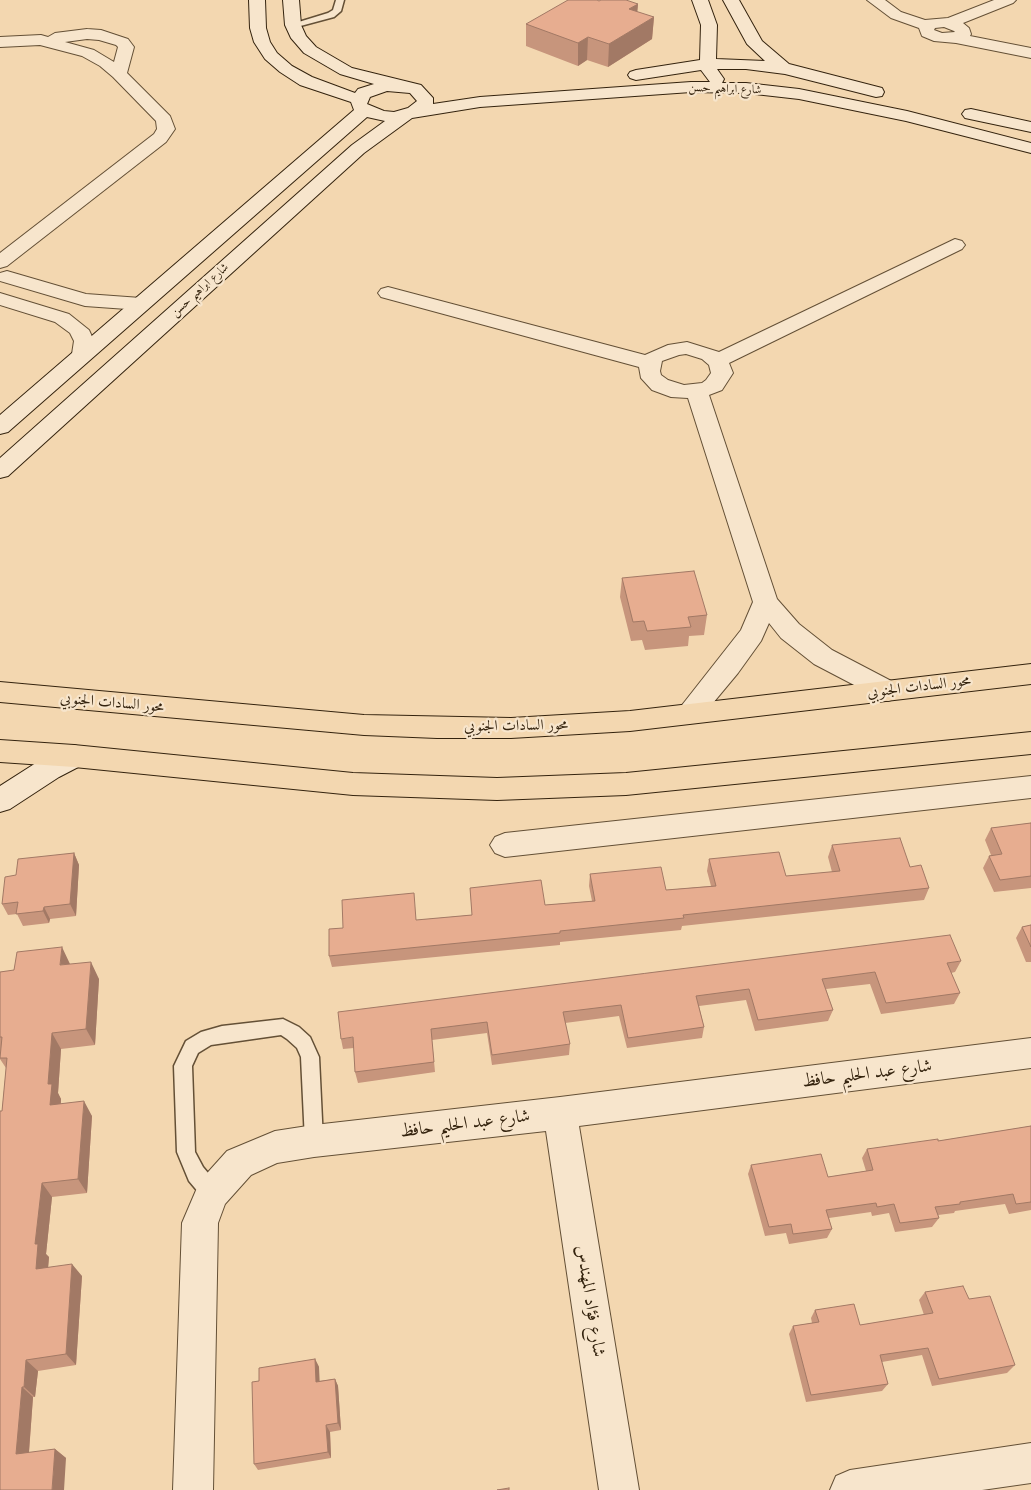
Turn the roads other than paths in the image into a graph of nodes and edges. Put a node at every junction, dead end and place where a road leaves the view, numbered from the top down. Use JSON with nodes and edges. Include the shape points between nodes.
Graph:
{"nodes":[{"id":1,"x":257,"y":0,"type":"edge"},
{"id":2,"x":291,"y":0,"type":"edge"},
{"id":3,"x":340,"y":0,"type":"edge"},
{"id":4,"x":700,"y":0,"type":"edge"},
{"id":5,"x":731,"y":0,"type":"edge"},
{"id":6,"x":875,"y":0,"type":"edge"},
{"id":7,"x":1008,"y":0,"type":"edge"},
{"id":8,"x":293,"y":25,"type":"junction"},
{"id":9,"x":953,"y":31,"type":"junction"},
{"id":10,"x":41,"y":40,"type":"junction"},
{"id":11,"x":0,"y":42,"type":"edge"},
{"id":12,"x":1031,"y":53,"type":"edge"},
{"id":13,"x":708,"y":64,"type":"junction"},
{"id":14,"x":783,"y":68,"type":"junction"},
{"id":15,"x":119,"y":74,"type":"junction"},
{"id":16,"x":398,"y":86,"type":"junction"},
{"id":17,"x":731,"y":88,"type":"junction"},
{"id":18,"x":780,"y":91,"type":"junction"},
{"id":19,"x":421,"y":93,"type":"junction"},
{"id":20,"x":890,"y":95,"type":"dead end"},
{"id":21,"x":361,"y":105,"type":"junction"},
{"id":22,"x":954,"y":110,"type":"dead end"},
{"id":23,"x":409,"y":114,"type":"junction"},
{"id":24,"x":1031,"y":127,"type":"edge"},
{"id":25,"x":1031,"y":148,"type":"edge"},
{"id":26,"x":955,"y":245,"type":"dead end"},
{"id":27,"x":2,"y":271,"type":"edge"},
{"id":28,"x":388,"y":293,"type":"dead end"},
{"id":29,"x":0,"y":299,"type":"edge"},
{"id":30,"x":141,"y":304,"type":"junction"},
{"id":31,"x":175,"y":312,"type":"junction"},
{"id":32,"x":83,"y":354,"type":"junction"},
{"id":33,"x":717,"y":360,"type":"junction"},
{"id":34,"x":650,"y":363,"type":"junction"},
{"id":35,"x":697,"y":392,"type":"junction"},
{"id":36,"x":0,"y":427,"type":"edge"},
{"id":37,"x":0,"y":471,"type":"edge"},
{"id":38,"x":766,"y":602,"type":"junction"},
{"id":39,"x":1031,"y":674,"type":"edge"},
{"id":40,"x":888,"y":691,"type":"junction"},
{"id":41,"x":0,"y":692,"type":"edge"},
{"id":42,"x":688,"y":714,"type":"junction"},
{"id":43,"x":1031,"y":743,"type":"edge"},
{"id":44,"x":0,"y":751,"type":"edge"},
{"id":45,"x":74,"y":756,"type":"junction"},
{"id":46,"x":1031,"y":787,"type":"edge"},
{"id":47,"x":1,"y":801,"type":"edge"},
{"id":48,"x":504,"y":844,"type":"dead end"},
{"id":49,"x":1031,"y":1053,"type":"edge"},
{"id":50,"x":560,"y":1113,"type":"junction"},
{"id":51,"x":314,"y":1141,"type":"junction"},
{"id":52,"x":212,"y":1193,"type":"junction"},
{"id":53,"x":1031,"y":1463,"type":"edge"},
{"id":54,"x":192,"y":1490,"type":"edge"},
{"id":55,"x":619,"y":1490,"type":"edge"},
{"id":56,"x":850,"y":1490,"type":"edge"}],
"edges":[{"from":1,"to":21,"type":"street","via":[[258,28],[271,56],[306,81]]},
{"from":2,"to":8,"type":"street"},
{"from":3,"to":8,"type":"lane","via":[[337,11],[331,15]]},
{"from":4,"to":13,"type":"street","via":[[709,25]]},
{"from":5,"to":14,"type":"street","via":[[755,44]]},
{"from":6,"to":9,"type":"street","via":[[896,15],[927,26],[926,30],[933,36]]},
{"from":7,"to":9,"type":"street"},
{"from":8,"to":16,"type":"street","via":[[310,50],[326,61],[370,79]]},
{"from":9,"to":12,"type":"street"},
{"from":10,"to":11,"type":"street"},
{"from":10,"to":15,"type":"street","via":[[88,53]]},
{"from":10,"to":15,"type":"street","via":[[87,34],[113,37],[126,47]]},
{"from":13,"to":14,"type":"street","name":"شارع ابراهيم حسن"},
{"from":13,"to":17,"type":"street","via":[[712,75]]},
{"from":13,"to":19,"type":"street","name":"شارع ابراهيم حسن","via":[[633,76]]},
{"from":14,"to":18,"type":"street","via":[[786,82]]},
{"from":14,"to":20,"type":"street","name":"شارع ابراهيم حسن"},
{"from":15,"to":27,"type":"street","via":[[164,120],[166,129],[160,138]]},
{"from":16,"to":19,"type":"street"},
{"from":16,"to":21,"type":"street","name":"شارع ابراهيم حسن","via":[[364,93]]},
{"from":17,"to":18,"type":"street","name":"شارع ابراهيم حسن"},
{"from":17,"to":23,"type":"street","name":"شارع ابراهيم حسن","via":[[691,87],[480,102]]},
{"from":18,"to":25,"type":"street","name":"شارع ابراهيم حسن","via":[[906,116]]},
{"from":19,"to":23,"type":"street","via":[[425,103]]},
{"from":21,"to":23,"type":"street","via":[[382,116]]},
{"from":21,"to":30,"type":"street","name":"شارع ابراهيم حسن"},
{"from":22,"to":24,"type":"street"},
{"from":23,"to":31,"type":"street","name":"شارع ابراهيم حسن","via":[[358,149]]},
{"from":26,"to":33,"type":"street"},
{"from":27,"to":30,"type":"street","via":[[84,300]]},
{"from":28,"to":34,"type":"street"},
{"from":29,"to":32,"type":"street","via":[[62,318],[79,330],[84,342]]},
{"from":30,"to":31,"type":"street"},
{"from":30,"to":32,"type":"street","name":"شارع ابراهيم حسن"},
{"from":31,"to":37,"type":"street","name":"شارع ابراهيم حسن"},
{"from":32,"to":36,"type":"street","name":"شارع ابراهيم حسن"},
{"from":33,"to":34,"type":"street","via":[[698,350],[674,349],[655,357]]},
{"from":33,"to":35,"type":"street","via":[[722,373],[720,379]]},
{"from":34,"to":35,"type":"street","via":[[652,378],[660,385]]},
{"from":35,"to":38,"type":"street"},
{"from":38,"to":40,"type":"street","via":[[790,631],[823,657]]},
{"from":38,"to":42,"type":"street","via":[[752,634]]},
{"from":39,"to":40,"type":"main road","name":"محور السادات الجنوبي"},
{"from":40,"to":42,"type":"main road","name":"محور السادات الجنوبي"},
{"from":41,"to":42,"type":"main road","name":"محور السادات الجنوبي","via":[[292,720],[437,728],[571,725]]},
{"from":43,"to":45,"type":"main road","via":[[626,784],[506,789],[353,784]]},
{"from":44,"to":45,"type":"main road"},
{"from":45,"to":47,"type":"street"},
{"from":46,"to":48,"type":"street"},
{"from":49,"to":50,"type":"street","name":"شارع عبد الحليم حافظ"},
{"from":50,"to":51,"type":"street","name":"شارع عبد الحليم حافظ"},
{"from":50,"to":55,"type":"street","name":"شارع فؤاد المهندس"},
{"from":51,"to":52,"type":"street","name":"شارع عبد الحليم حافظ","via":[[275,1147],[240,1163]]},
{"from":51,"to":52,"type":"lane","via":[[310,1057],[304,1043],[293,1032],[283,1027],[207,1038],[192,1047],[183,1066],[186,1152],[196,1174]]},
{"from":52,"to":54,"type":"street","name":"شارع عبد الحليم حافظ","via":[[200,1223]]},
{"from":53,"to":56,"type":"street"}]}
